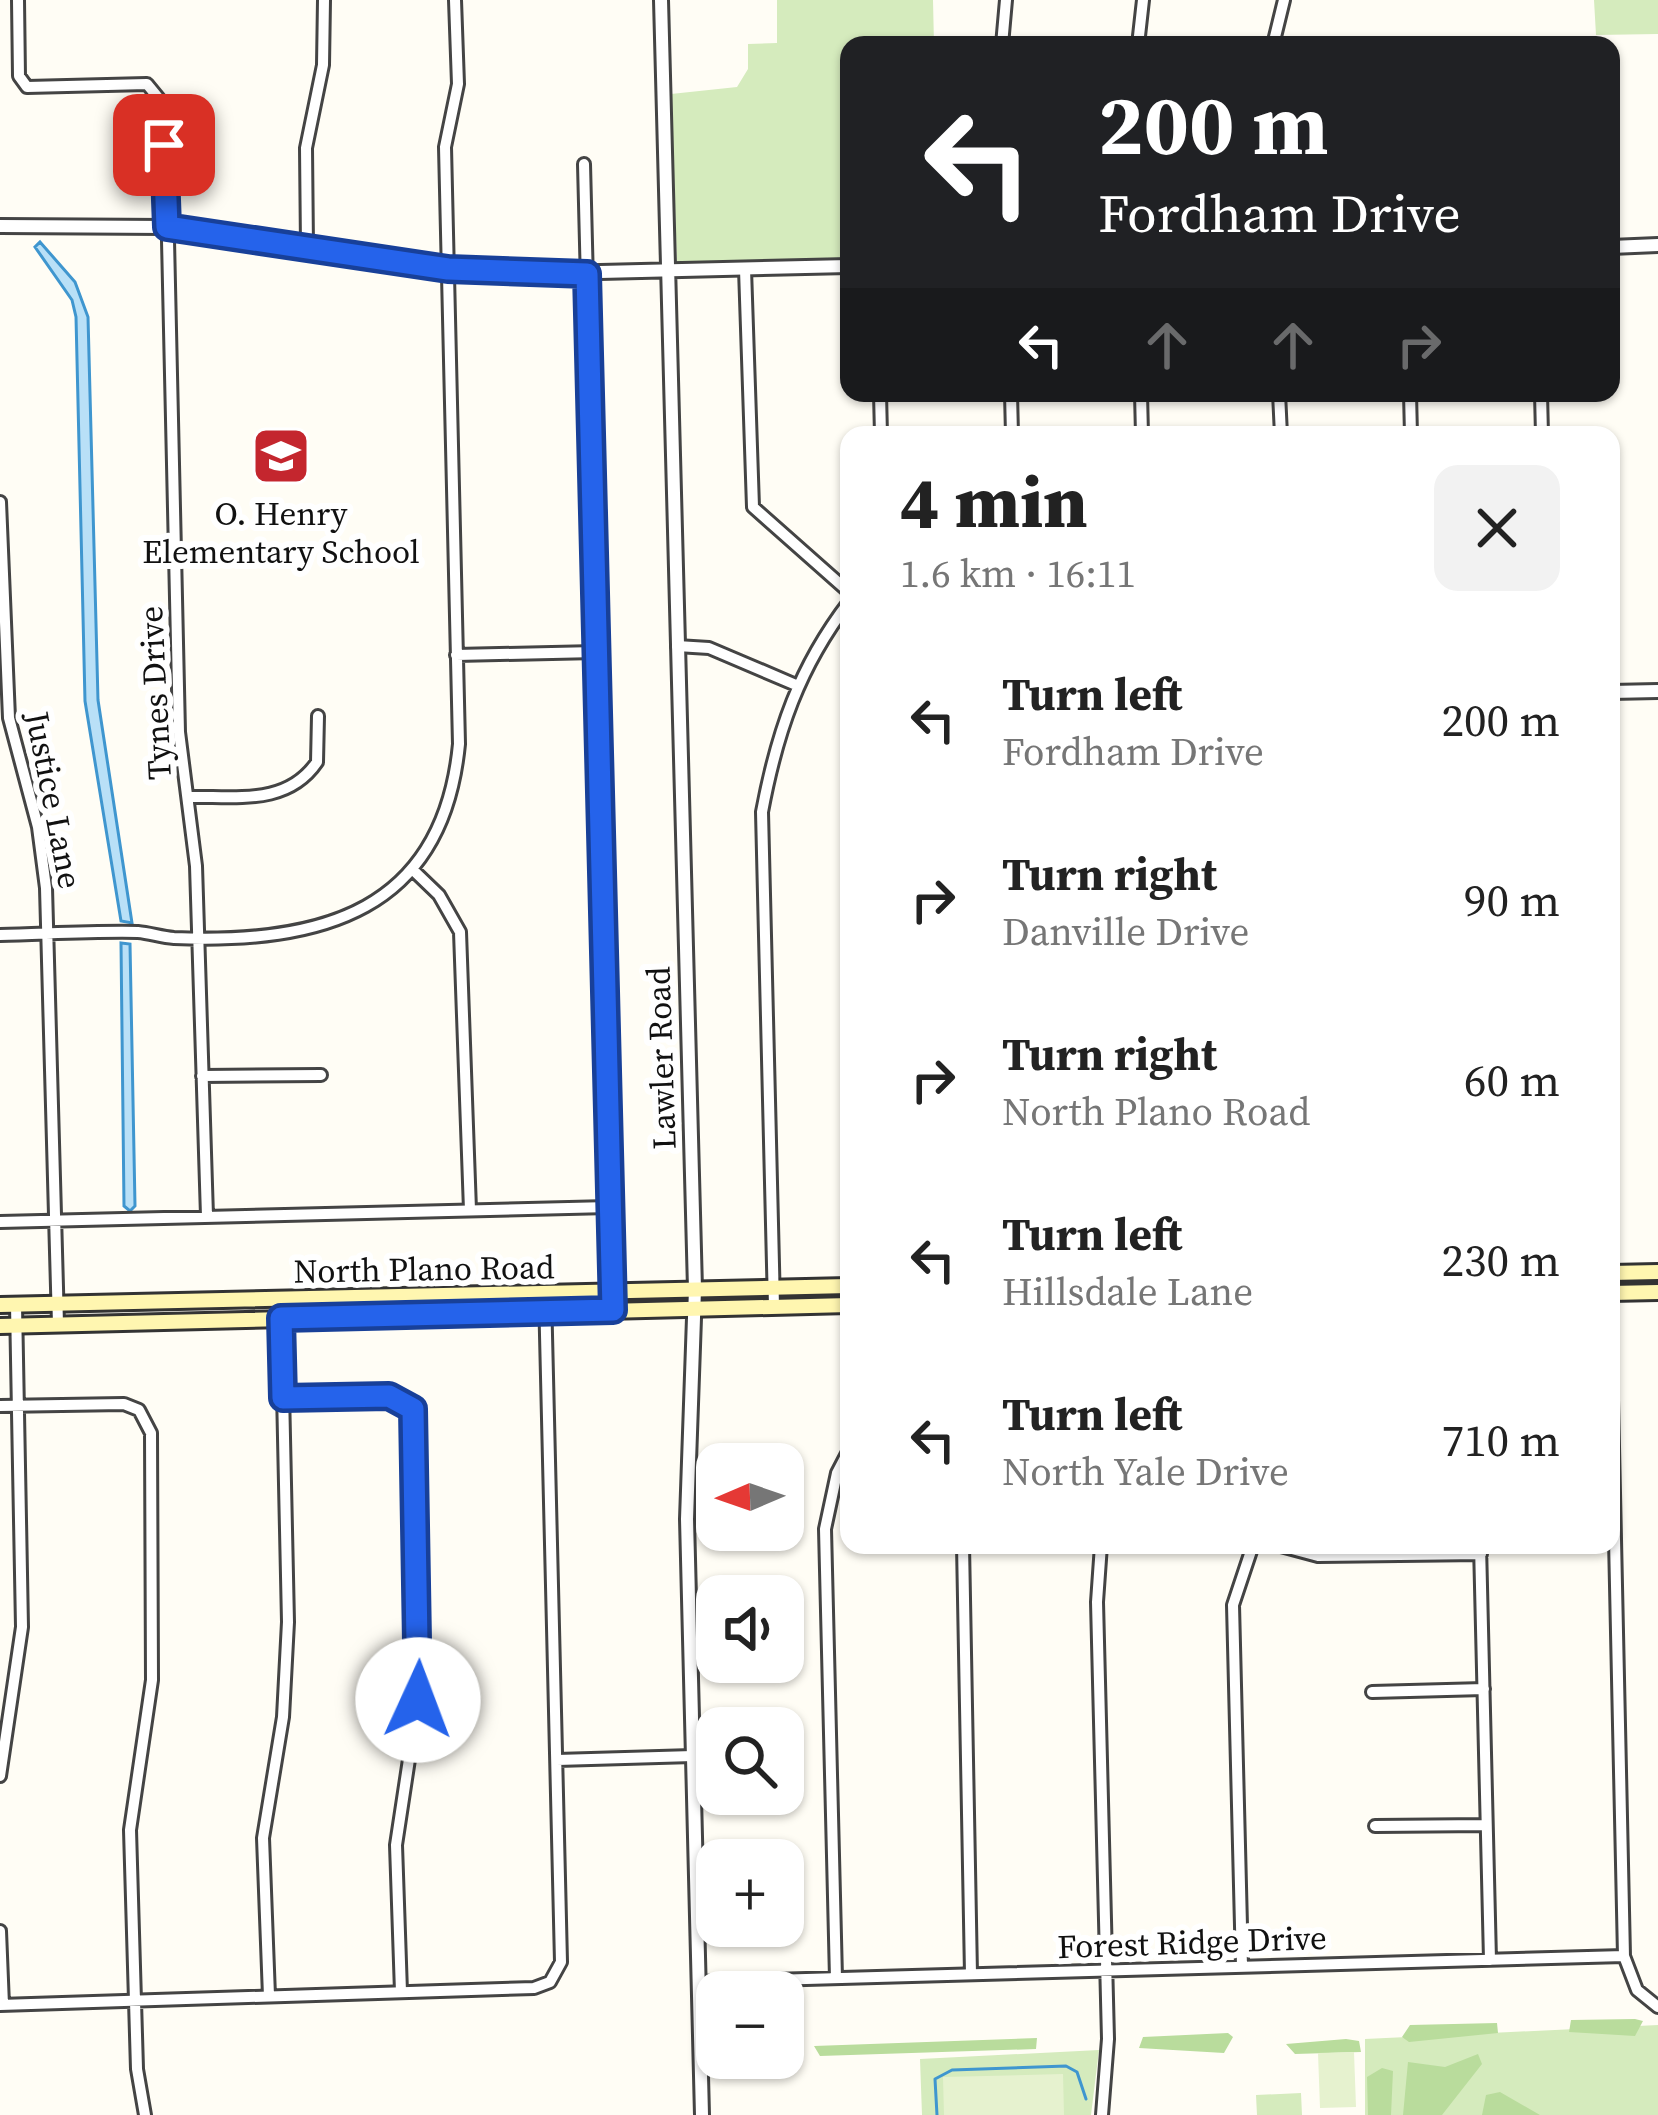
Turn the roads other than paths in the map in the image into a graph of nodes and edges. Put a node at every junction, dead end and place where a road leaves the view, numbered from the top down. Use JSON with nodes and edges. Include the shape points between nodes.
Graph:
{"nodes":[{"id":1,"x":18,"y":0,"type":"edge"},
{"id":2,"x":324,"y":0,"type":"edge"},
{"id":3,"x":455,"y":0,"type":"edge"},
{"id":4,"x":661,"y":0,"type":"edge"},
{"id":5,"x":1006,"y":0,"type":"edge"},
{"id":6,"x":1143,"y":0,"type":"edge"},
{"id":7,"x":1284,"y":0,"type":"edge"},
{"id":8,"x":1003,"y":36,"type":"edge"},
{"id":9,"x":1139,"y":36,"type":"edge"},
{"id":10,"x":1276,"y":36,"type":"edge"},
{"id":11,"x":584,"y":164,"type":"dead end"},
{"id":12,"x":0,"y":226,"type":"edge"},
{"id":13,"x":167,"y":227,"type":"junction"},
{"id":14,"x":1658,"y":245,"type":"edge"},
{"id":15,"x":308,"y":247,"type":"junction"},
{"id":16,"x":1620,"y":247,"type":"edge"},
{"id":17,"x":840,"y":266,"type":"edge"},
{"id":18,"x":448,"y":269,"type":"junction"},
{"id":19,"x":745,"y":269,"type":"junction"},
{"id":20,"x":669,"y":271,"type":"junction"},
{"id":21,"x":587,"y":274,"type":"junction"},
{"id":22,"x":0,"y":502,"type":"edge"},
{"id":23,"x":840,"y":584,"type":"edge"},
{"id":24,"x":840,"y":616,"type":"edge"},
{"id":25,"x":677,"y":646,"type":"junction"},
{"id":26,"x":596,"y":652,"type":"junction"},
{"id":27,"x":456,"y":656,"type":"junction"},
{"id":28,"x":796,"y":685,"type":"junction"},
{"id":29,"x":1658,"y":691,"type":"edge"},
{"id":30,"x":1620,"y":692,"type":"edge"},
{"id":31,"x":317,"y":716,"type":"dead end"},
{"id":32,"x":188,"y":797,"type":"junction"},
{"id":33,"x":412,"y":868,"type":"junction"},
{"id":34,"x":49,"y":934,"type":"junction"},
{"id":35,"x":0,"y":935,"type":"edge"},
{"id":36,"x":199,"y":938,"type":"junction"},
{"id":37,"x":320,"y":1075,"type":"dead end"},
{"id":38,"x":202,"y":1076,"type":"junction"},
{"id":39,"x":609,"y":1207,"type":"junction"},
{"id":40,"x":470,"y":1210,"type":"junction"},
{"id":41,"x":206,"y":1216,"type":"junction"},
{"id":42,"x":55,"y":1221,"type":"junction"},
{"id":43,"x":0,"y":1222,"type":"edge"},
{"id":44,"x":1658,"y":1272,"type":"edge"},
{"id":45,"x":1620,"y":1273,"type":"edge"},
{"id":46,"x":840,"y":1286,"type":"edge"},
{"id":47,"x":773,"y":1288,"type":"junction"},
{"id":48,"x":694,"y":1289,"type":"junction"},
{"id":49,"x":611,"y":1290,"type":"junction"},
{"id":50,"x":1658,"y":1292,"type":"edge"},
{"id":51,"x":545,"y":1293,"type":"junction"},
{"id":52,"x":1620,"y":1293,"type":"edge"},
{"id":53,"x":280,"y":1299,"type":"junction"},
{"id":54,"x":57,"y":1304,"type":"junction"},
{"id":55,"x":8,"y":1305,"type":"edge"},
{"id":56,"x":840,"y":1305,"type":"edge"},
{"id":57,"x":774,"y":1306,"type":"junction"},
{"id":58,"x":695,"y":1307,"type":"junction"},
{"id":59,"x":613,"y":1310,"type":"junction"},
{"id":60,"x":545,"y":1312,"type":"junction"},
{"id":61,"x":281,"y":1318,"type":"junction"},
{"id":62,"x":58,"y":1324,"type":"junction"},
{"id":63,"x":8,"y":1325,"type":"edge"},
{"id":64,"x":283,"y":1398,"type":"junction"},
{"id":65,"x":0,"y":1406,"type":"edge"},
{"id":66,"x":17,"y":1406,"type":"junction"},
{"id":67,"x":840,"y":1467,"type":"edge"},
{"id":68,"x":963,"y":1554,"type":"edge"},
{"id":69,"x":1100,"y":1554,"type":"edge"},
{"id":70,"x":1249,"y":1554,"type":"edge"},
{"id":71,"x":1311,"y":1554,"type":"edge"},
{"id":72,"x":1372,"y":1554,"type":"edge"},
{"id":73,"x":1480,"y":1554,"type":"edge"},
{"id":74,"x":1615,"y":1554,"type":"edge"},
{"id":75,"x":1484,"y":1689,"type":"junction"},
{"id":76,"x":1372,"y":1692,"type":"dead end"},
{"id":77,"x":693,"y":1756,"type":"junction"},
{"id":78,"x":556,"y":1760,"type":"junction"},
{"id":79,"x":0,"y":1776,"type":"edge"},
{"id":80,"x":1486,"y":1825,"type":"junction"},
{"id":81,"x":1375,"y":1826,"type":"dead end"},
{"id":82,"x":0,"y":1931,"type":"edge"},
{"id":83,"x":1624,"y":1956,"type":"junction"},
{"id":84,"x":1490,"y":1960,"type":"junction"},
{"id":85,"x":1242,"y":1966,"type":"junction"},
{"id":86,"x":698,"y":1971,"type":"edge"},
{"id":87,"x":1107,"y":1971,"type":"junction"},
{"id":88,"x":971,"y":1974,"type":"junction"},
{"id":89,"x":836,"y":1978,"type":"junction"},
{"id":90,"x":804,"y":1979,"type":"edge"},
{"id":91,"x":401,"y":1992,"type":"junction"},
{"id":92,"x":268,"y":1996,"type":"junction"},
{"id":93,"x":135,"y":2000,"type":"junction"},
{"id":94,"x":1,"y":2005,"type":"edge"},
{"id":95,"x":1658,"y":2007,"type":"edge"},
{"id":96,"x":701,"y":2079,"type":"edge"},
{"id":97,"x":145,"y":2115,"type":"edge"},
{"id":98,"x":702,"y":2115,"type":"edge"},
{"id":99,"x":1102,"y":2115,"type":"edge"}],
"edges":[{"from":1,"to":13,"type":"street","name":"Tynes Drive","via":[[22,83],[147,84],[159,94]]},
{"from":2,"to":15,"type":"street","via":[[323,65],[306,148]]},
{"from":3,"to":18,"type":"street"},
{"from":4,"to":20,"type":"street","name":"Lawler Road"},
{"from":5,"to":8,"type":"street"},
{"from":6,"to":9,"type":"street"},
{"from":7,"to":10,"type":"street"},
{"from":11,"to":21,"type":"street"},
{"from":12,"to":13,"type":"street"},
{"from":13,"to":15,"type":"street"},
{"from":13,"to":32,"type":"street","name":"Tynes Drive","via":[[179,732]]},
{"from":14,"to":16,"type":"street"},
{"from":15,"to":18,"type":"street"},
{"from":17,"to":19,"type":"street"},
{"from":18,"to":21,"type":"street"},
{"from":18,"to":27,"type":"street"},
{"from":19,"to":20,"type":"street"},
{"from":19,"to":23,"type":"street","via":[[753,507]]},
{"from":20,"to":21,"type":"street"},
{"from":20,"to":25,"type":"street","name":"Lawler Road"},
{"from":21,"to":26,"type":"street"},
{"from":22,"to":34,"type":"street","name":"Justice Lane","via":[[9,718],[38,826]]},
{"from":24,"to":28,"type":"street"},
{"from":25,"to":28,"type":"street","via":[[710,648]]},
{"from":25,"to":48,"type":"street","name":"Lawler Road"},
{"from":26,"to":27,"type":"street"},
{"from":26,"to":39,"type":"street"},
{"from":27,"to":33,"type":"street","via":[[454,788]]},
{"from":28,"to":47,"type":"street","via":[[762,812]]},
{"from":29,"to":30,"type":"street"},
{"from":31,"to":32,"type":"street","via":[[317,762],[296,786],[267,796]]},
{"from":32,"to":36,"type":"street","name":"Tynes Drive"},
{"from":33,"to":36,"type":"street","via":[[374,905],[328,926]]},
{"from":33,"to":40,"type":"street","via":[[460,932]]},
{"from":34,"to":35,"type":"street"},
{"from":34,"to":36,"type":"street"},
{"from":34,"to":42,"type":"street","name":"Justice Lane"},
{"from":36,"to":38,"type":"street","name":"Tynes Drive"},
{"from":37,"to":38,"type":"street"},
{"from":38,"to":41,"type":"street","name":"Tynes Drive"},
{"from":39,"to":40,"type":"street"},
{"from":39,"to":49,"type":"street"},
{"from":40,"to":41,"type":"street"},
{"from":41,"to":42,"type":"street"},
{"from":42,"to":43,"type":"street"},
{"from":42,"to":54,"type":"street","name":"Justice Lane"},
{"from":44,"to":45,"type":"main road"},
{"from":46,"to":47,"type":"main road","name":"North Plano Road"},
{"from":47,"to":48,"type":"main road","name":"North Plano Road"},
{"from":47,"to":57,"type":"street"},
{"from":48,"to":49,"type":"main road","name":"North Plano Road"},
{"from":48,"to":58,"type":"street","name":"Lawler Road"},
{"from":49,"to":51,"type":"main road","name":"North Plano Road"},
{"from":49,"to":59,"type":"street"},
{"from":50,"to":52,"type":"main road"},
{"from":51,"to":53,"type":"main road","name":"North Plano Road"},
{"from":51,"to":60,"type":"street"},
{"from":53,"to":54,"type":"main road","name":"North Plano Road"},
{"from":53,"to":61,"type":"street"},
{"from":54,"to":55,"type":"main road","name":"North Plano Road"},
{"from":54,"to":62,"type":"street","name":"Justice Lane"},
{"from":55,"to":63,"type":"street"},
{"from":56,"to":57,"type":"main road","name":"North Plano Road"},
{"from":57,"to":58,"type":"main road","name":"North Plano Road"},
{"from":58,"to":59,"type":"main road","name":"North Plano Road"},
{"from":58,"to":77,"type":"street","name":"Lawler Road","via":[[688,1427]]},
{"from":59,"to":60,"type":"main road","name":"North Plano Road"},
{"from":60,"to":61,"type":"main road","name":"North Plano Road"},
{"from":60,"to":78,"type":"street"},
{"from":61,"to":62,"type":"main road","name":"North Plano Road"},
{"from":61,"to":64,"type":"street"},
{"from":62,"to":63,"type":"main road","name":"North Plano Road"},
{"from":63,"to":66,"type":"street"},
{"from":64,"to":91,"type":"street","via":[[389,1396],[407,1403],[416,1420],[420,1640],[396,1845]]},
{"from":64,"to":92,"type":"street","via":[[288,1622],[283,1718],[263,1838]]},
{"from":65,"to":66,"type":"street"},
{"from":66,"to":79,"type":"street","via":[[22,1627]]},
{"from":66,"to":93,"type":"street","via":[[124,1403],[139,1410],[151,1433],[155,1624],[130,1830]]},
{"from":67,"to":89,"type":"street","via":[[825,1529]]},
{"from":68,"to":88,"type":"street"},
{"from":69,"to":87,"type":"street"},
{"from":70,"to":85,"type":"street","via":[[1233,1606]]},
{"from":71,"to":72,"type":"street"},
{"from":73,"to":75,"type":"street"},
{"from":74,"to":83,"type":"street"},
{"from":75,"to":76,"type":"street"},
{"from":75,"to":80,"type":"street"},
{"from":77,"to":78,"type":"street"},
{"from":77,"to":86,"type":"street","name":"Lawler Road"},
{"from":78,"to":91,"type":"street","via":[[561,1961],[543,1985]]},
{"from":80,"to":81,"type":"street"},
{"from":80,"to":84,"type":"street"},
{"from":82,"to":94,"type":"street"},
{"from":83,"to":84,"type":"street","name":"Forest Ridge Drive"},
{"from":83,"to":95,"type":"street","via":[[1636,1990]]},
{"from":84,"to":85,"type":"street","name":"Forest Ridge Drive"},
{"from":85,"to":87,"type":"street","name":"Forest Ridge Drive"},
{"from":87,"to":88,"type":"street","name":"Forest Ridge Drive"},
{"from":87,"to":99,"type":"street"},
{"from":88,"to":89,"type":"street","name":"Forest Ridge Drive"},
{"from":89,"to":90,"type":"street","name":"Forest Ridge Drive"},
{"from":91,"to":92,"type":"street"},
{"from":92,"to":93,"type":"street"},
{"from":93,"to":94,"type":"street"},
{"from":93,"to":97,"type":"street"},
{"from":96,"to":98,"type":"street","name":"Lawler Road"}]}
